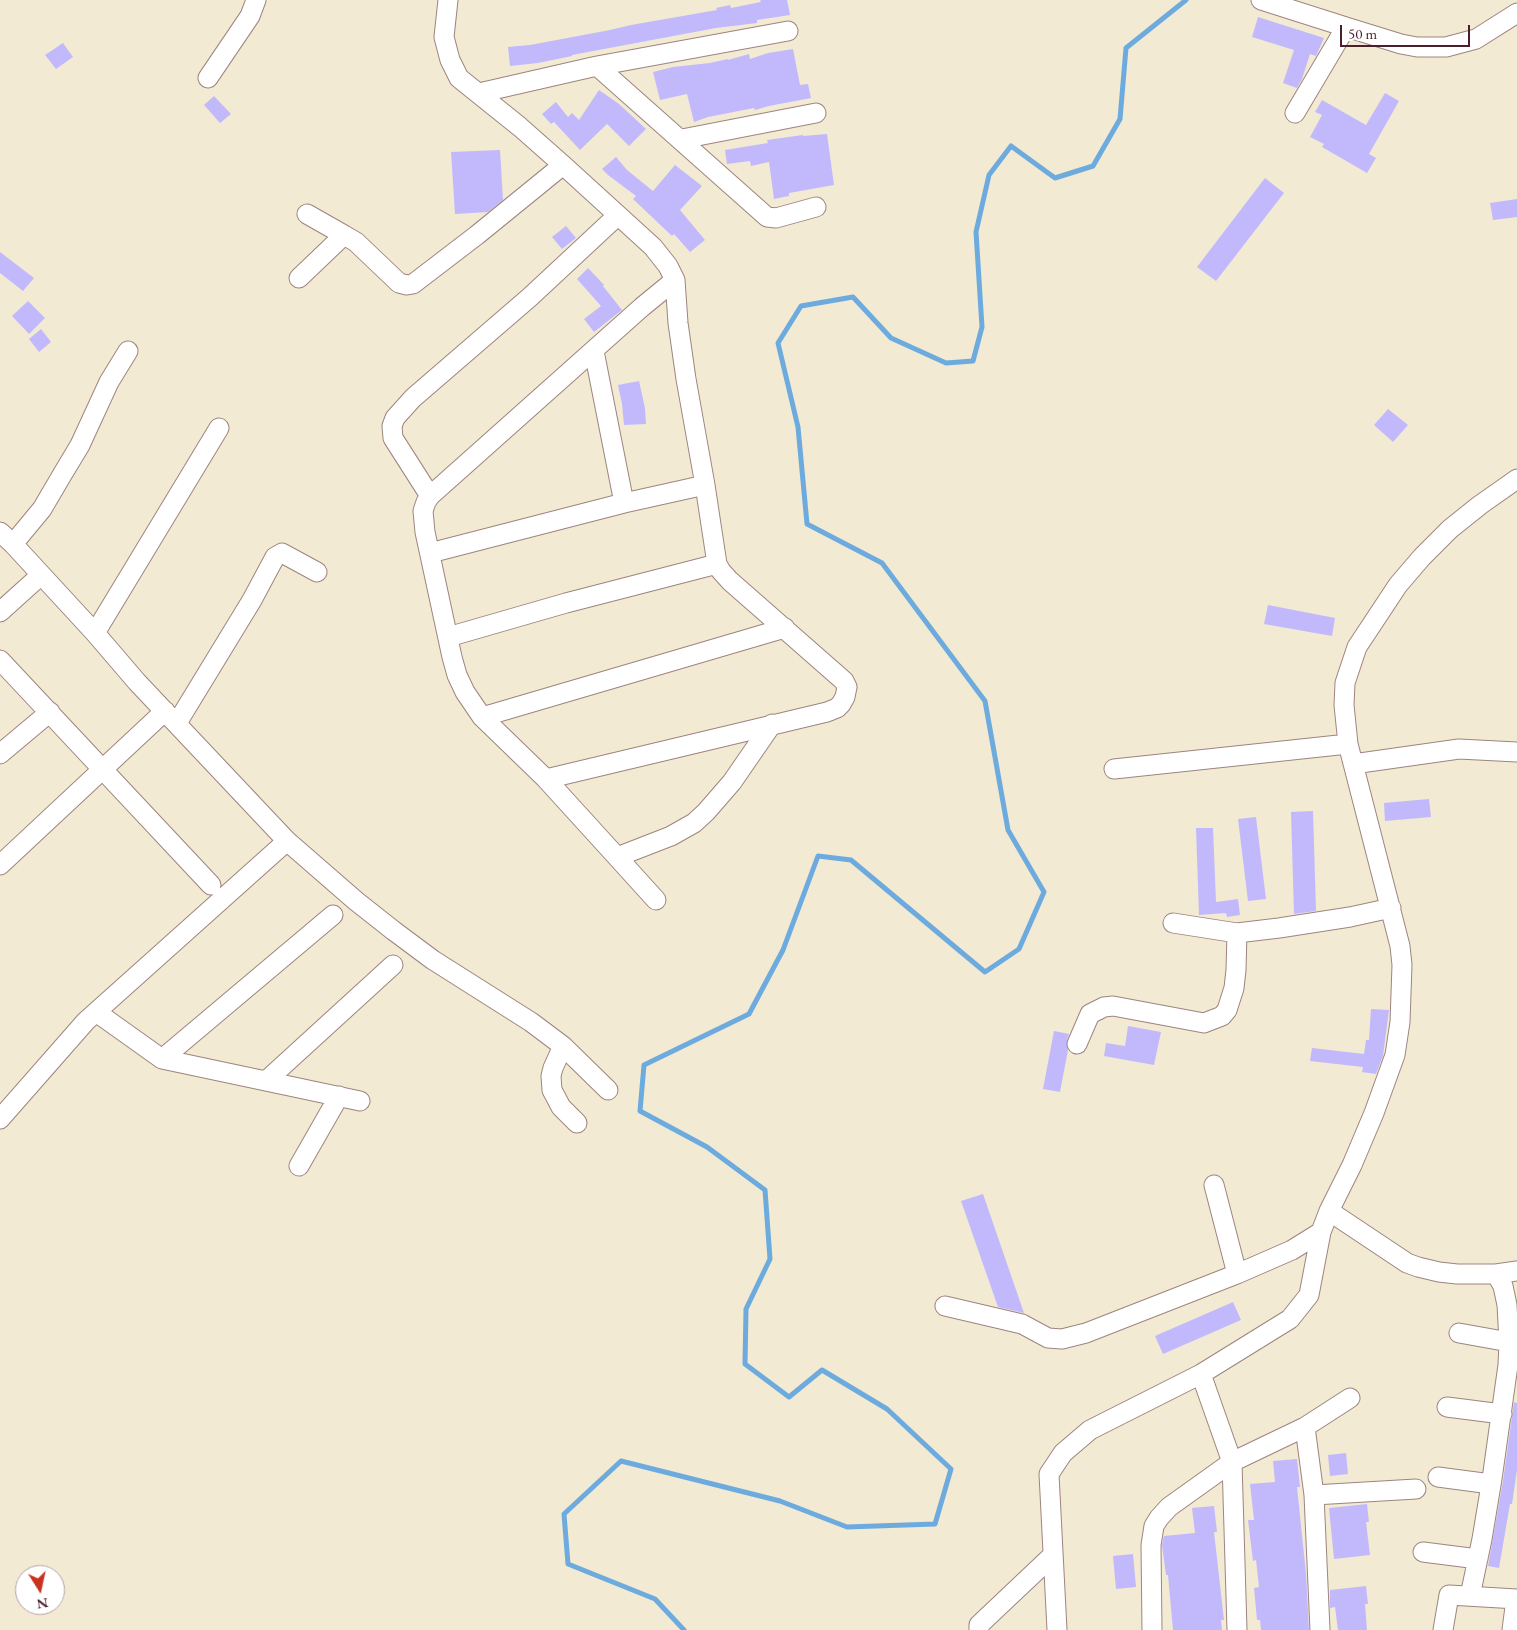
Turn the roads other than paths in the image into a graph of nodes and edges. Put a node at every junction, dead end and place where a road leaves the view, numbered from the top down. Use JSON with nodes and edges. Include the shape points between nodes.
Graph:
{"nodes":[{"id":1,"x":256,"y":0,"type":"edge"},
{"id":2,"x":450,"y":0,"type":"edge"},
{"id":3,"x":1261,"y":0,"type":"edge"},
{"id":4,"x":1517,"y":12,"type":"edge"},
{"id":5,"x":1346,"y":27,"type":"junction"},
{"id":6,"x":788,"y":31,"type":"dead end"},
{"id":7,"x":597,"y":66,"type":"junction"},
{"id":8,"x":208,"y":78,"type":"dead end"},
{"id":9,"x":479,"y":93,"type":"junction"},
{"id":10,"x":816,"y":113,"type":"dead end"},
{"id":11,"x":1295,"y":113,"type":"dead end"},
{"id":12,"x":682,"y":140,"type":"junction"},
{"id":13,"x":563,"y":165,"type":"junction"},
{"id":14,"x":816,"y":207,"type":"dead end"},
{"id":15,"x":307,"y":214,"type":"dead end"},
{"id":16,"x":618,"y":216,"type":"junction"},
{"id":17,"x":344,"y":235,"type":"junction"},
{"id":18,"x":299,"y":278,"type":"dead end"},
{"id":19,"x":675,"y":280,"type":"junction"},
{"id":20,"x":128,"y":351,"type":"dead end"},
{"id":21,"x":594,"y":351,"type":"junction"},
{"id":22,"x":219,"y":428,"type":"dead end"},
{"id":23,"x":1517,"y":479,"type":"edge"},
{"id":24,"x":705,"y":485,"type":"junction"},
{"id":25,"x":430,"y":496,"type":"junction"},
{"id":26,"x":624,"y":503,"type":"junction"},
{"id":27,"x":7,"y":538,"type":"edge"},
{"id":28,"x":430,"y":553,"type":"junction"},
{"id":29,"x":717,"y":564,"type":"junction"},
{"id":30,"x":317,"y":572,"type":"dead end"},
{"id":31,"x":41,"y":575,"type":"junction"},
{"id":32,"x":0,"y":612,"type":"edge"},
{"id":33,"x":785,"y":628,"type":"junction"},
{"id":34,"x":95,"y":633,"type":"junction"},
{"id":35,"x":448,"y":637,"type":"junction"},
{"id":36,"x":0,"y":660,"type":"edge"},
{"id":37,"x":50,"y":712,"type":"junction"},
{"id":38,"x":171,"y":717,"type":"junction"},
{"id":39,"x":482,"y":717,"type":"junction"},
{"id":40,"x":772,"y":724,"type":"junction"},
{"id":41,"x":1348,"y":744,"type":"junction"},
{"id":42,"x":1517,"y":752,"type":"edge"},
{"id":43,"x":0,"y":754,"type":"edge"},
{"id":44,"x":1353,"y":764,"type":"junction"},
{"id":45,"x":104,"y":768,"type":"junction"},
{"id":46,"x":1114,"y":769,"type":"dead end"},
{"id":47,"x":546,"y":779,"type":"junction"},
{"id":48,"x":287,"y":841,"type":"junction"},
{"id":49,"x":617,"y":857,"type":"junction"},
{"id":50,"x":0,"y":865,"type":"edge"},
{"id":51,"x":212,"y":885,"type":"dead end"},
{"id":52,"x":656,"y":900,"type":"dead end"},
{"id":53,"x":1391,"y":908,"type":"junction"},
{"id":54,"x":333,"y":915,"type":"dead end"},
{"id":55,"x":1173,"y":923,"type":"dead end"},
{"id":56,"x":1237,"y":933,"type":"junction"},
{"id":57,"x":392,"y":965,"type":"dead end"},
{"id":58,"x":96,"y":1012,"type":"junction"},
{"id":59,"x":1078,"y":1044,"type":"dead end"},
{"id":60,"x":563,"y":1046,"type":"junction"},
{"id":61,"x":162,"y":1059,"type":"junction"},
{"id":62,"x":266,"y":1081,"type":"junction"},
{"id":63,"x":608,"y":1090,"type":"dead end"},
{"id":64,"x":339,"y":1096,"type":"junction"},
{"id":65,"x":360,"y":1101,"type":"dead end"},
{"id":66,"x":0,"y":1119,"type":"edge"},
{"id":67,"x":577,"y":1122,"type":"dead end"},
{"id":68,"x":299,"y":1166,"type":"dead end"},
{"id":69,"x":1214,"y":1185,"type":"dead end"},
{"id":70,"x":1329,"y":1211,"type":"junction"},
{"id":71,"x":1321,"y":1232,"type":"junction"},
{"id":72,"x":1517,"y":1270,"type":"edge"},
{"id":73,"x":1238,"y":1274,"type":"junction"},
{"id":74,"x":1496,"y":1274,"type":"junction"},
{"id":75,"x":945,"y":1306,"type":"dead end"},
{"id":76,"x":1459,"y":1333,"type":"dead end"},
{"id":77,"x":1509,"y":1342,"type":"junction"},
{"id":78,"x":1201,"y":1374,"type":"junction"},
{"id":79,"x":1350,"y":1398,"type":"dead end"},
{"id":80,"x":1447,"y":1407,"type":"dead end"},
{"id":81,"x":1502,"y":1414,"type":"junction"},
{"id":82,"x":1306,"y":1427,"type":"junction"},
{"id":83,"x":1232,"y":1462,"type":"junction"},
{"id":84,"x":1438,"y":1476,"type":"dead end"},
{"id":85,"x":1491,"y":1484,"type":"junction"},
{"id":86,"x":1416,"y":1490,"type":"dead end"},
{"id":87,"x":1314,"y":1495,"type":"junction"},
{"id":88,"x":1423,"y":1552,"type":"dead end"},
{"id":89,"x":1053,"y":1555,"type":"junction"},
{"id":90,"x":1478,"y":1559,"type":"junction"},
{"id":91,"x":1470,"y":1596,"type":"junction"},
{"id":92,"x":1517,"y":1599,"type":"edge"},
{"id":93,"x":979,"y":1630,"type":"edge"},
{"id":94,"x":1057,"y":1630,"type":"edge"},
{"id":95,"x":1152,"y":1630,"type":"edge"},
{"id":96,"x":1237,"y":1630,"type":"edge"},
{"id":97,"x":1320,"y":1630,"type":"edge"},
{"id":98,"x":1443,"y":1630,"type":"edge"},
{"id":99,"x":1512,"y":1630,"type":"edge"}],
"edges":[{"from":1,"to":8,"type":"street","via":[[250,16]]},
{"from":2,"to":9,"type":"street","via":[[444,37],[450,60],[459,78]]},
{"from":3,"to":5,"type":"street"},
{"from":4,"to":5,"type":"street","via":[[1476,39],[1446,47],[1401,44]]},
{"from":5,"to":11,"type":"street"},
{"from":6,"to":7,"type":"street"},
{"from":7,"to":9,"type":"street"},
{"from":7,"to":12,"type":"street"},
{"from":9,"to":13,"type":"street"},
{"from":10,"to":12,"type":"street"},
{"from":12,"to":14,"type":"street","via":[[767,216],[776,218]]},
{"from":13,"to":16,"type":"street"},
{"from":13,"to":17,"type":"street","via":[[410,285],[399,283],[363,248]]},
{"from":15,"to":17,"type":"street"},
{"from":16,"to":19,"type":"street","via":[[662,256]]},
{"from":16,"to":25,"type":"street","via":[[395,418],[393,438]]},
{"from":17,"to":18,"type":"street"},
{"from":19,"to":21,"type":"street"},
{"from":19,"to":24,"type":"street","via":[[686,379]]},
{"from":20,"to":27,"type":"street","via":[[42,509]]},
{"from":21,"to":25,"type":"street"},
{"from":21,"to":26,"type":"street"},
{"from":22,"to":34,"type":"street"},
{"from":23,"to":41,"type":"street","via":[[1450,529],[1422,557],[1373,621],[1357,647],[1345,683]]},
{"from":24,"to":26,"type":"street"},
{"from":24,"to":29,"type":"street"},
{"from":25,"to":28,"type":"street","via":[[423,518]]},
{"from":26,"to":28,"type":"street"},
{"from":27,"to":31,"type":"street"},
{"from":28,"to":35,"type":"street"},
{"from":29,"to":33,"type":"street","via":[[730,581]]},
{"from":29,"to":35,"type":"street"},
{"from":30,"to":38,"type":"street","via":[[282,553],[275,557],[252,600]]},
{"from":31,"to":32,"type":"street"},
{"from":31,"to":34,"type":"street"},
{"from":33,"to":39,"type":"street"},
{"from":33,"to":40,"type":"street","via":[[844,681],[847,691],[837,708]]},
{"from":34,"to":38,"type":"street"},
{"from":35,"to":39,"type":"street","via":[[457,675]]},
{"from":36,"to":37,"type":"street"},
{"from":37,"to":43,"type":"street"},
{"from":37,"to":45,"type":"street"},
{"from":38,"to":45,"type":"street"},
{"from":38,"to":48,"type":"street"},
{"from":39,"to":47,"type":"street"},
{"from":40,"to":47,"type":"street"},
{"from":40,"to":49,"type":"street","via":[[732,782],[706,812],[684,830]]},
{"from":41,"to":44,"type":"street"},
{"from":41,"to":46,"type":"street"},
{"from":42,"to":44,"type":"street","via":[[1459,749]]},
{"from":44,"to":53,"type":"street"},
{"from":45,"to":50,"type":"street"},
{"from":45,"to":51,"type":"street"},
{"from":47,"to":49,"type":"street"},
{"from":48,"to":58,"type":"street"},
{"from":48,"to":60,"type":"street","via":[[356,901],[433,960]]},
{"from":49,"to":52,"type":"street"},
{"from":53,"to":56,"type":"street"},
{"from":53,"to":70,"type":"street","via":[[1402,965],[1395,1055],[1352,1165]]},
{"from":54,"to":61,"type":"street"},
{"from":55,"to":56,"type":"street"},
{"from":56,"to":59,"type":"street","via":[[1234,988],[1222,1016],[1204,1023],[1104,1007],[1090,1014]]},
{"from":57,"to":62,"type":"street"},
{"from":58,"to":61,"type":"street"},
{"from":58,"to":66,"type":"street"},
{"from":60,"to":63,"type":"street"},
{"from":60,"to":67,"type":"street","via":[[553,1068],[552,1090],[561,1107]]},
{"from":61,"to":62,"type":"street"},
{"from":62,"to":64,"type":"street"},
{"from":64,"to":65,"type":"street"},
{"from":64,"to":68,"type":"street"},
{"from":69,"to":73,"type":"street"},
{"from":70,"to":71,"type":"street"},
{"from":70,"to":74,"type":"street","via":[[1418,1268],[1448,1273]]},
{"from":71,"to":73,"type":"street","via":[[1292,1250]]},
{"from":71,"to":78,"type":"street","via":[[1309,1296],[1302,1306],[1274,1330]]},
{"from":72,"to":74,"type":"street"},
{"from":73,"to":75,"type":"street","via":[[1086,1333],[1062,1339],[1048,1338],[1022,1324]]},
{"from":74,"to":77,"type":"street","via":[[1503,1286]]},
{"from":76,"to":77,"type":"street"},
{"from":77,"to":81,"type":"street"},
{"from":78,"to":83,"type":"street"},
{"from":78,"to":89,"type":"street","via":[[1090,1430],[1063,1453],[1049,1474]]},
{"from":79,"to":82,"type":"street"},
{"from":80,"to":81,"type":"street"},
{"from":81,"to":85,"type":"street"},
{"from":82,"to":83,"type":"street"},
{"from":82,"to":87,"type":"street"},
{"from":83,"to":95,"type":"street","via":[[1168,1507],[1154,1526],[1151,1545]]},
{"from":83,"to":96,"type":"street"},
{"from":84,"to":85,"type":"street"},
{"from":85,"to":90,"type":"street"},
{"from":86,"to":87,"type":"street"},
{"from":87,"to":97,"type":"street"},
{"from":88,"to":90,"type":"street"},
{"from":89,"to":93,"type":"street","via":[[978,1625]]},
{"from":89,"to":94,"type":"street"},
{"from":90,"to":91,"type":"street"},
{"from":91,"to":92,"type":"street"},
{"from":91,"to":98,"type":"street","via":[[1448,1595]]},
{"from":92,"to":99,"type":"street"}]}
